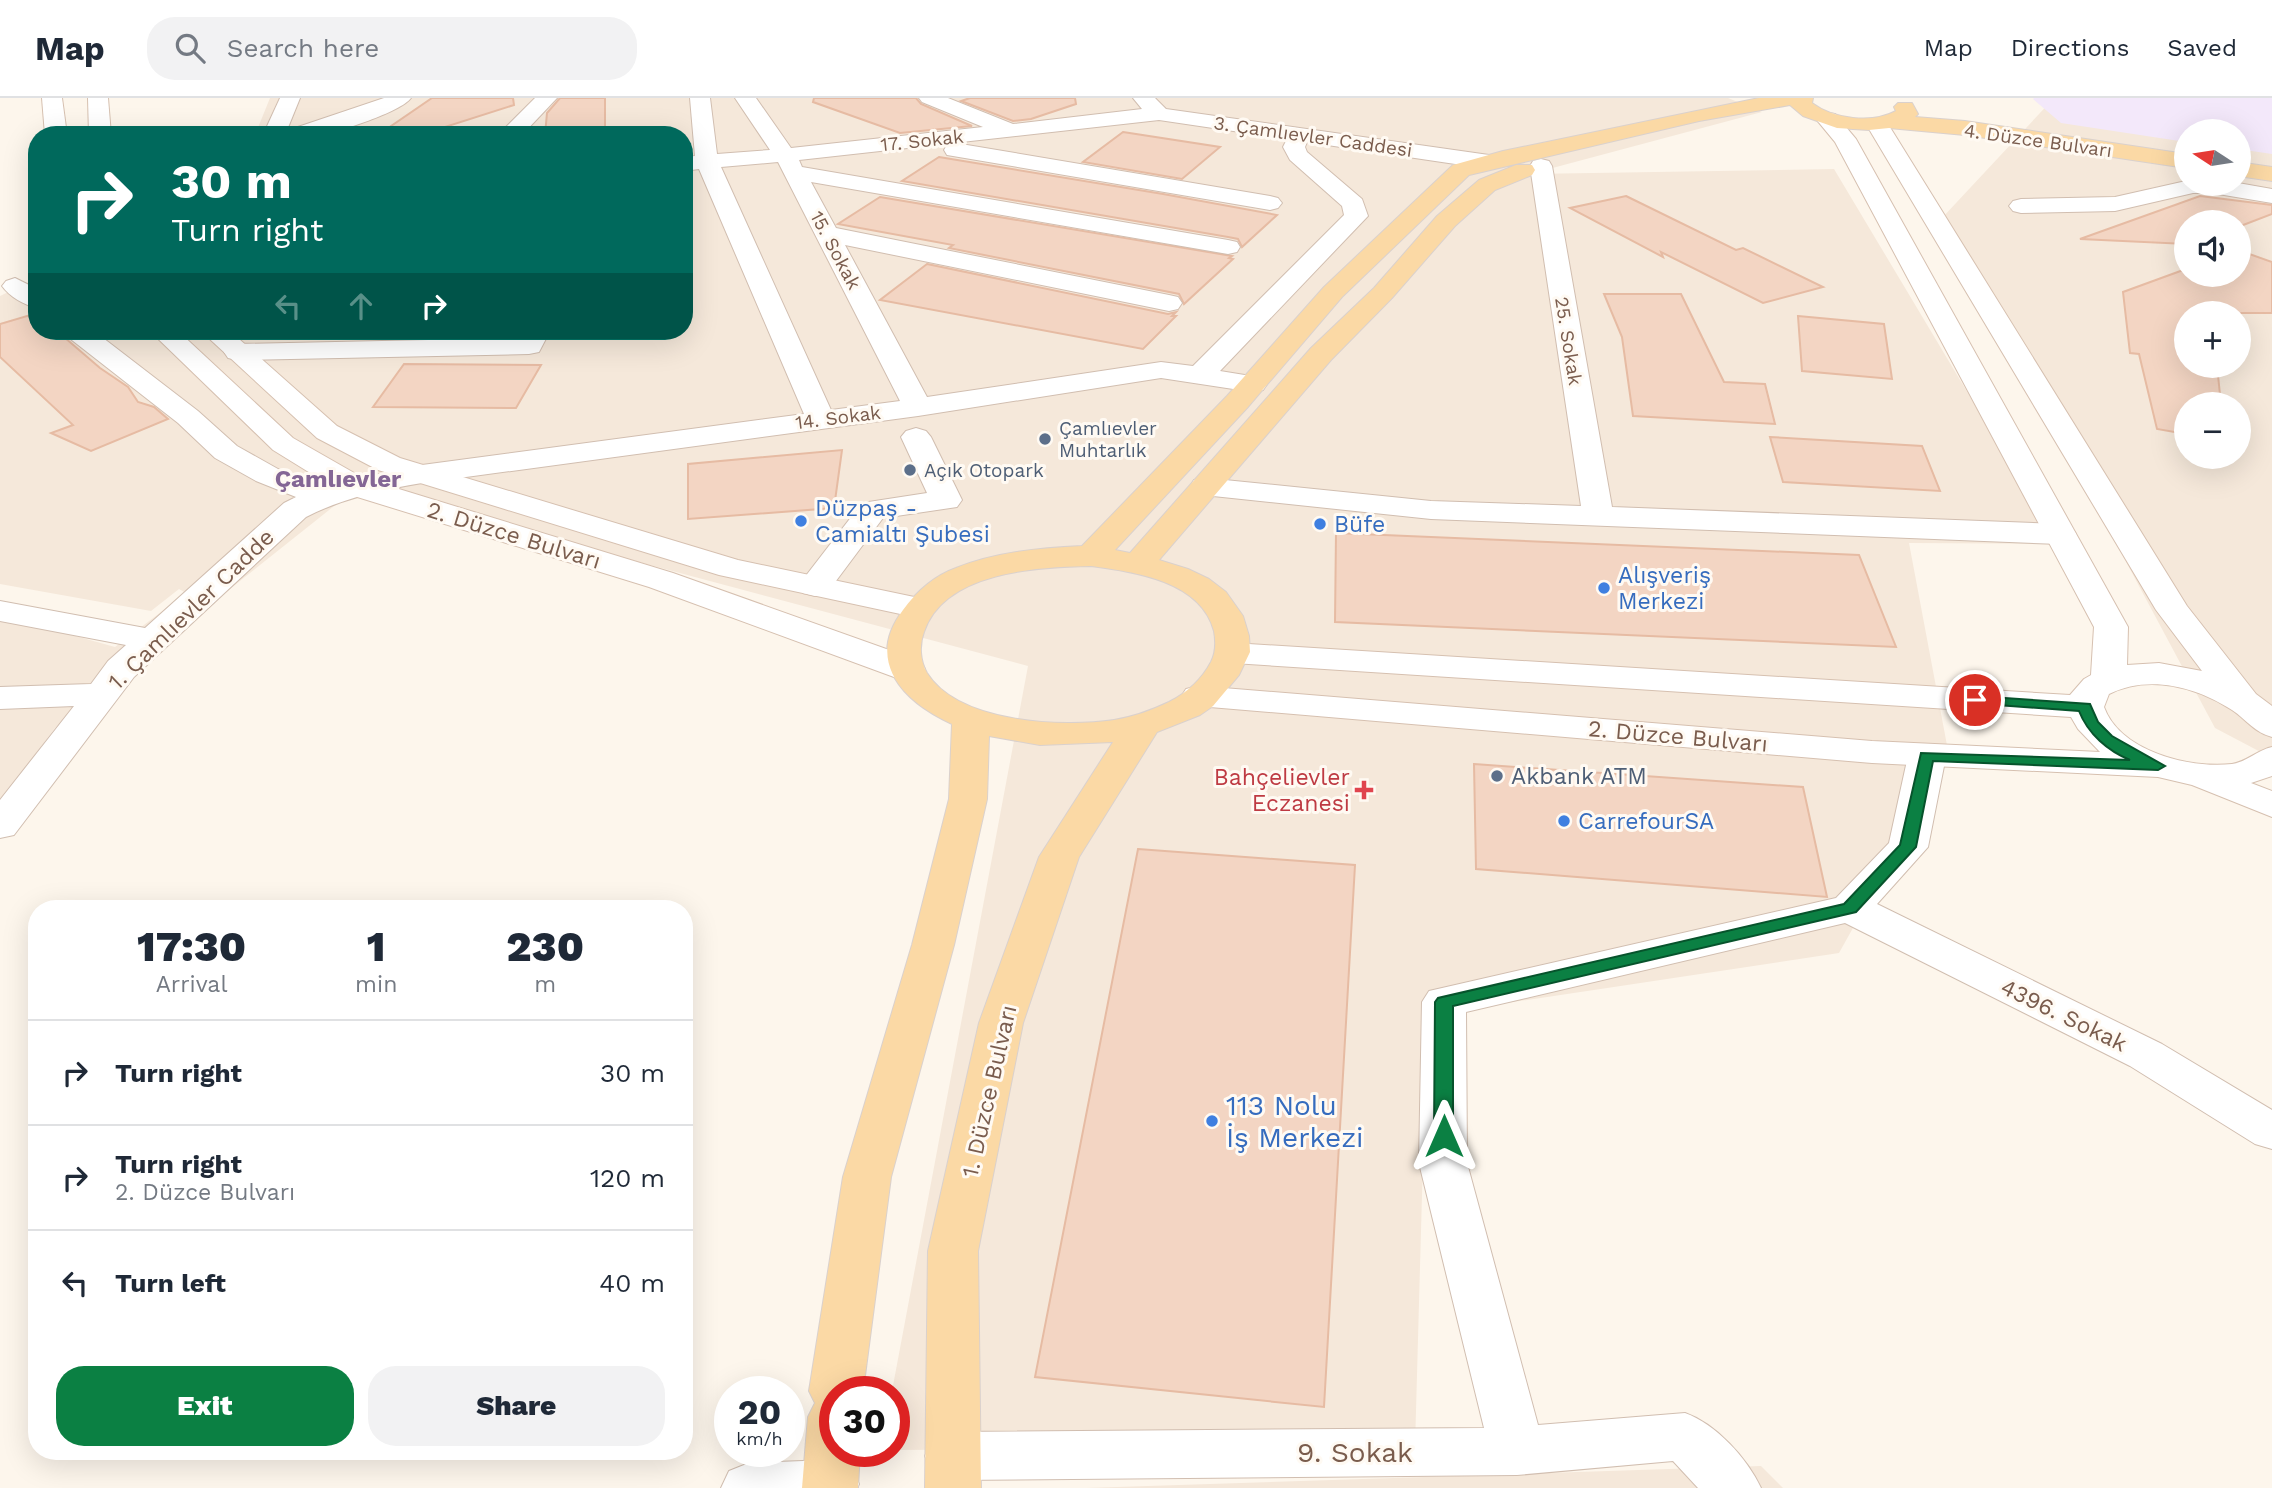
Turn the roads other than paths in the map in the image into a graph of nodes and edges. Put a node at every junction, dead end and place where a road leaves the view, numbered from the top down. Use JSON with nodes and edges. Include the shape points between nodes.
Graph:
{"nodes":[{"id":1,"x":52,"y":98,"type":"edge"},
{"id":2,"x":98,"y":98,"type":"edge"},
{"id":3,"x":290,"y":98,"type":"edge"},
{"id":4,"x":401,"y":98,"type":"edge"},
{"id":5,"x":547,"y":98,"type":"edge"},
{"id":6,"x":700,"y":98,"type":"edge"},
{"id":7,"x":745,"y":98,"type":"edge"},
{"id":8,"x":929,"y":98,"type":"edge"},
{"id":9,"x":1093,"y":98,"type":"edge"},
{"id":10,"x":1794,"y":98,"type":"edge"},
{"id":11,"x":1200,"y":99,"type":"edge"},
{"id":12,"x":1145,"y":107,"type":"edge"},
{"id":13,"x":1891,"y":107,"type":"edge"},
{"id":14,"x":1815,"y":110,"type":"edge"},
{"id":15,"x":55,"y":126,"type":"edge"},
{"id":16,"x":100,"y":126,"type":"edge"},
{"id":17,"x":278,"y":126,"type":"edge"},
{"id":18,"x":327,"y":126,"type":"edge"},
{"id":19,"x":518,"y":126,"type":"edge"},
{"id":20,"x":1011,"y":130,"type":"junction"},
{"id":21,"x":1300,"y":135,"type":"junction"},
{"id":22,"x":928,"y":139,"type":"junction"},
{"id":23,"x":2174,"y":145,"type":"edge"},
{"id":24,"x":2251,"y":157,"type":"edge"},
{"id":25,"x":2174,"y":159,"type":"edge"},
{"id":26,"x":2272,"y":160,"type":"edge"},
{"id":27,"x":1489,"y":162,"type":"junction"},
{"id":28,"x":790,"y":163,"type":"junction"},
{"id":29,"x":1541,"y":166,"type":"junction"},
{"id":30,"x":702,"y":168,"type":"edge"},
{"id":31,"x":2251,"y":171,"type":"edge"},
{"id":32,"x":2272,"y":174,"type":"edge"},
{"id":33,"x":2272,"y":196,"type":"edge"},
{"id":34,"x":1270,"y":203,"type":"dead end"},
{"id":35,"x":2021,"y":206,"type":"dead end"},
{"id":36,"x":827,"y":234,"type":"junction"},
{"id":37,"x":1228,"y":247,"type":"dead end"},
{"id":38,"x":1170,"y":303,"type":"dead end"},
{"id":39,"x":89,"y":340,"type":"edge"},
{"id":40,"x":173,"y":340,"type":"edge"},
{"id":41,"x":224,"y":340,"type":"edge"},
{"id":42,"x":532,"y":340,"type":"edge"},
{"id":43,"x":238,"y":352,"type":"junction"},
{"id":44,"x":1199,"y":376,"type":"junction"},
{"id":45,"x":1253,"y":384,"type":"junction"},
{"id":46,"x":821,"y":419,"type":"junction"},
{"id":47,"x":917,"y":422,"type":"junction"},
{"id":48,"x":422,"y":474,"type":"junction"},
{"id":49,"x":1205,"y":487,"type":"junction"},
{"id":50,"x":336,"y":491,"type":"junction"},
{"id":51,"x":1598,"y":516,"type":"junction"},
{"id":52,"x":2060,"y":534,"type":"junction"},
{"id":53,"x":1091,"y":556,"type":"junction"},
{"id":54,"x":1139,"y":562,"type":"junction"},
{"id":55,"x":815,"y":586,"type":"junction"},
{"id":56,"x":919,"y":608,"type":"junction"},
{"id":57,"x":0,"y":611,"type":"edge"},
{"id":58,"x":153,"y":640,"type":"junction"},
{"id":59,"x":1233,"y":653,"type":"junction"},
{"id":60,"x":907,"y":669,"type":"junction"},
{"id":61,"x":2109,"y":678,"type":"junction"},
{"id":62,"x":102,"y":694,"type":"junction"},
{"id":63,"x":1199,"y":697,"type":"junction"},
{"id":64,"x":0,"y":698,"type":"edge"},
{"id":65,"x":2242,"y":700,"type":"junction"},
{"id":66,"x":2085,"y":707,"type":"junction"},
{"id":67,"x":971,"y":720,"type":"junction"},
{"id":68,"x":1143,"y":725,"type":"junction"},
{"id":69,"x":2272,"y":726,"type":"edge"},
{"id":70,"x":1927,"y":756,"type":"junction"},
{"id":71,"x":2272,"y":758,"type":"edge"},
{"id":72,"x":2173,"y":770,"type":"junction"},
{"id":73,"x":2272,"y":805,"type":"edge"},
{"id":74,"x":0,"y":826,"type":"edge"},
{"id":75,"x":1850,"y":908,"type":"junction"},
{"id":76,"x":2272,"y":1132,"type":"edge"},
{"id":77,"x":838,"y":1376,"type":"edge"},
{"id":78,"x":1517,"y":1451,"type":"junction"},
{"id":79,"x":831,"y":1467,"type":"edge"},
{"id":80,"x":953,"y":1472,"type":"edge"},
{"id":81,"x":830,"y":1486,"type":"edge"},
{"id":82,"x":749,"y":1488,"type":"edge"},
{"id":83,"x":1733,"y":1488,"type":"edge"}],
"edges":[{"from":1,"to":15,"type":"street"},
{"from":2,"to":16,"type":"street"},
{"from":3,"to":17,"type":"street"},
{"from":4,"to":18,"type":"street"},
{"from":5,"to":19,"type":"street"},
{"from":6,"to":30,"type":"street"},
{"from":7,"to":28,"type":"street","name":"15. Sokak"},
{"from":8,"to":20,"type":"street"},
{"from":9,"to":12,"type":"street"},
{"from":10,"to":27,"type":"main road"},
{"from":11,"to":12,"type":"street"},
{"from":12,"to":20,"type":"street","name":"17. Sokak"},
{"from":12,"to":21,"type":"street","name":"3. Çamlıevler Caddesi"},
{"from":13,"to":14,"type":"main road"},
{"from":13,"to":23,"type":"main road","name":"4. Düzce Bulvarı"},
{"from":13,"to":25,"type":"main road","name":"4. Düzce Bulvarı","via":[[1965,128]]},
{"from":13,"to":65,"type":"street","via":[[2173,610]]},
{"from":14,"to":29,"type":"main road"},
{"from":14,"to":52,"type":"street","via":[[1845,139]]},
{"from":20,"to":22,"type":"street","name":"17. Sokak"},
{"from":21,"to":27,"type":"street","name":"3. Çamlıevler Caddesi"},
{"from":21,"to":44,"type":"street","via":[[1294,147],[1298,155],[1354,204],[1356,216]]},
{"from":22,"to":28,"type":"street","name":"17. Sokak"},
{"from":22,"to":34,"type":"street","via":[[942,148]]},
{"from":24,"to":26,"type":"main road"},
{"from":27,"to":45,"type":"main road","via":[[1461,170],[1333,292]]},
{"from":28,"to":30,"type":"street","name":"17. Sokak"},
{"from":28,"to":36,"type":"street","name":"15. Sokak"},
{"from":28,"to":37,"type":"street"},
{"from":29,"to":49,"type":"main road","via":[[1487,185],[1446,221]]},
{"from":29,"to":51,"type":"street","name":"25. Sokak"},
{"from":30,"to":46,"type":"street"},
{"from":31,"to":32,"type":"main road"},
{"from":33,"to":35,"type":"street","via":[[2193,186],[2115,204]]},
{"from":36,"to":38,"type":"street"},
{"from":36,"to":47,"type":"street","name":"15. Sokak"},
{"from":39,"to":50,"type":"street","via":[[226,452],[267,475]]},
{"from":40,"to":50,"type":"street","name":"2. Düzce Bulvarı"},
{"from":41,"to":43,"type":"street","name":"2. Düzce Bulvarı"},
{"from":42,"to":43,"type":"street","via":[[529,346]]},
{"from":43,"to":48,"type":"street","name":"2. Düzce Bulvarı","via":[[327,432],[389,464]]},
{"from":44,"to":45,"type":"street","name":"14. Sokak"},
{"from":44,"to":47,"type":"street","name":"14. Sokak","via":[[1161,370]]},
{"from":45,"to":53,"type":"main road"},
{"from":46,"to":47,"type":"street","name":"14. Sokak"},
{"from":46,"to":48,"type":"street","name":"14. Sokak"},
{"from":47,"to":55,"type":"street","name":"15. Sokak","via":[[946,500],[873,510]]},
{"from":48,"to":50,"type":"street","name":"14. Sokak"},
{"from":48,"to":55,"type":"street","name":"2. Düzce Bulvarı","via":[[731,568]]},
{"from":49,"to":51,"type":"street","via":[[1431,510]]},
{"from":49,"to":54,"type":"main road"},
{"from":50,"to":58,"type":"street","name":"1. Çamlıevler Cadde","via":[[295,510]]},
{"from":50,"to":60,"type":"street","name":"2. Düzce Bulvarı","via":[[661,580]]},
{"from":51,"to":52,"type":"street"},
{"from":52,"to":61,"type":"street","via":[[2111,627]]},
{"from":53,"to":54,"type":"main road"},
{"from":53,"to":56,"type":"main road","via":[[1040,557],[991,567],[949,584]]},
{"from":54,"to":59,"type":"main road","via":[[1180,577],[1212,598],[1231,624]]},
{"from":55,"to":56,"type":"street","name":"2. Düzce Bulvarı"},
{"from":56,"to":60,"type":"main road","via":[[903,638]]},
{"from":57,"to":58,"type":"street"},
{"from":58,"to":62,"type":"street","name":"1. Çamlıevler Cadde"},
{"from":59,"to":63,"type":"main road","via":[[1219,681]]},
{"from":59,"to":66,"type":"street"},
{"from":60,"to":67,"type":"main road","via":[[930,697]]},
{"from":61,"to":65,"type":"street","via":[[2159,674],[2188,678]]},
{"from":61,"to":66,"type":"street","via":[[2087,695]]},
{"from":62,"to":64,"type":"street"},
{"from":62,"to":74,"type":"street","name":"1. Çamlıevler Cadde"},
{"from":63,"to":68,"type":"main road"},
{"from":63,"to":70,"type":"street","name":"2. Düzce Bulvarı"},
{"from":65,"to":69,"type":"street"},
{"from":66,"to":72,"type":"street","via":[[2091,723],[2106,739],[2129,754]]},
{"from":67,"to":68,"type":"main road","via":[[1025,733],[1086,735]]},
{"from":67,"to":77,"type":"main road","via":[[968,799],[933,945],[867,1177]]},
{"from":68,"to":80,"type":"main road","name":"1. Düzce Bulvarı","via":[[1059,857],[1001,1023],[953,1251]]},
{"from":70,"to":72,"type":"street","name":"2. Düzce Bulvarı"},
{"from":70,"to":75,"type":"street","via":[[1908,847]]},
{"from":71,"to":72,"type":"street","name":"2. Düzce Bulvarı","via":[[2266,766],[2246,773],[2219,776]]},
{"from":72,"to":73,"type":"street"},
{"from":75,"to":76,"type":"street","name":"4396. Sokak","via":[[2146,1055]]},
{"from":75,"to":78,"type":"street","via":[[1444,1002],[1443,1163]]},
{"from":78,"to":80,"type":"street","name":"9. Sokak"},
{"from":78,"to":83,"type":"street","name":"9. Sokak","via":[[1685,1436]]},
{"from":79,"to":81,"type":"main road"},
{"from":81,"to":82,"type":"street"}]}
